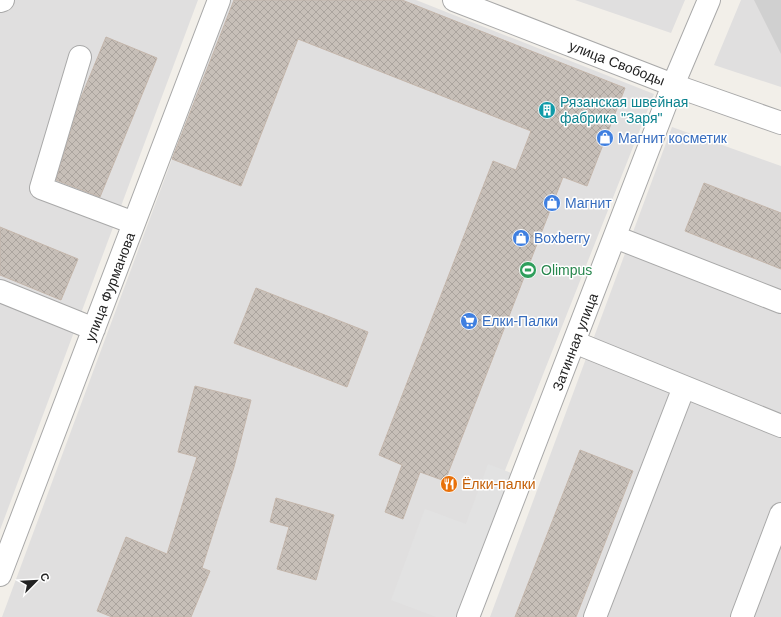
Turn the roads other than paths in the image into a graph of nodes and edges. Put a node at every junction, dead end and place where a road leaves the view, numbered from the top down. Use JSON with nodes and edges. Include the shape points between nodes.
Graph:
{"nodes":[{"id":1,"x":3,"y":0,"type":"edge"},
{"id":2,"x":219,"y":0,"type":"edge"},
{"id":3,"x":454,"y":0,"type":"edge"},
{"id":4,"x":709,"y":0,"type":"edge"},
{"id":5,"x":0,"y":1,"type":"edge"},
{"id":6,"x":80,"y":57,"type":"dead end"},
{"id":7,"x":673,"y":85,"type":"junction"},
{"id":8,"x":781,"y":123,"type":"edge"},
{"id":9,"x":134,"y":223,"type":"junction"},
{"id":10,"x":615,"y":236,"type":"junction"},
{"id":11,"x":0,"y":290,"type":"edge"},
{"id":12,"x":781,"y":302,"type":"edge"},
{"id":13,"x":94,"y":329,"type":"junction"},
{"id":14,"x":574,"y":342,"type":"junction"},
{"id":15,"x":684,"y":387,"type":"junction"},
{"id":16,"x":781,"y":426,"type":"edge"},
{"id":17,"x":781,"y":514,"type":"edge"},
{"id":18,"x":5,"y":545,"type":"edge"},
{"id":19,"x":0,"y":575,"type":"edge"},
{"id":20,"x":468,"y":617,"type":"edge"},
{"id":21,"x":595,"y":617,"type":"edge"},
{"id":22,"x":742,"y":617,"type":"edge"}],
"edges":[{"from":1,"to":5,"type":"street"},
{"from":2,"to":9,"type":"street","name":"улица Фурманова"},
{"from":3,"to":7,"type":"street","name":"улица Свободы"},
{"from":4,"to":7,"type":"street","name":"Затинная улица"},
{"from":6,"to":9,"type":"street","via":[[41,188]]},
{"from":7,"to":8,"type":"street","name":"улица Свободы"},
{"from":7,"to":10,"type":"street","name":"Затинная улица"},
{"from":9,"to":13,"type":"street","name":"улица Фурманова"},
{"from":10,"to":12,"type":"street"},
{"from":10,"to":14,"type":"street","name":"Затинная улица"},
{"from":11,"to":13,"type":"street"},
{"from":13,"to":18,"type":"street","name":"улица Фурманова"},
{"from":14,"to":15,"type":"street"},
{"from":14,"to":20,"type":"street","name":"Затинная улица"},
{"from":15,"to":16,"type":"street"},
{"from":15,"to":21,"type":"street"},
{"from":17,"to":22,"type":"street"},
{"from":18,"to":19,"type":"street","name":"улица Фурманова"}]}
